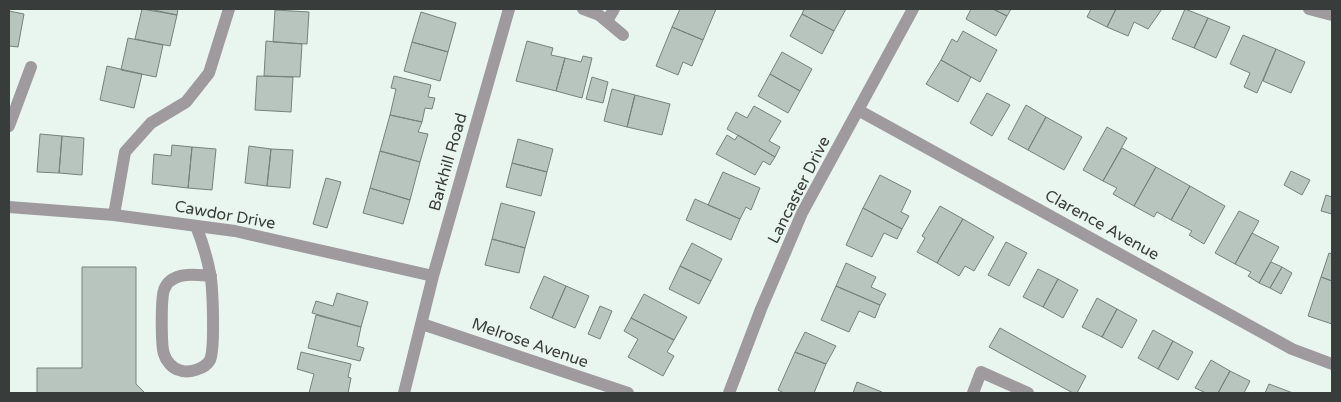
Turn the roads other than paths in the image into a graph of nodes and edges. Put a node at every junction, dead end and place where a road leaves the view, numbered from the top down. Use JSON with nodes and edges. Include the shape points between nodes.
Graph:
{"nodes":[{"id":1,"x":229,"y":9,"type":"edge"},
{"id":2,"x":509,"y":9,"type":"edge"},
{"id":3,"x":584,"y":9,"type":"edge"},
{"id":4,"x":614,"y":9,"type":"edge"},
{"id":5,"x":913,"y":9,"type":"edge"},
{"id":6,"x":1309,"y":9,"type":"edge"},
{"id":7,"x":1332,"y":15,"type":"edge"},
{"id":8,"x":607,"y":21,"type":"junction"},
{"id":9,"x":623,"y":35,"type":"dead end"},
{"id":10,"x":31,"y":67,"type":"dead end"},
{"id":11,"x":858,"y":110,"type":"junction"},
{"id":12,"x":9,"y":126,"type":"edge"},
{"id":13,"x":9,"y":207,"type":"edge"},
{"id":14,"x":114,"y":215,"type":"junction"},
{"id":15,"x":196,"y":226,"type":"junction"},
{"id":16,"x":211,"y":276,"type":"junction"},
{"id":17,"x":433,"y":276,"type":"junction"},
{"id":18,"x":422,"y":324,"type":"junction"},
{"id":19,"x":1332,"y":364,"type":"edge"},
{"id":20,"x":404,"y":393,"type":"edge"},
{"id":21,"x":628,"y":393,"type":"edge"},
{"id":22,"x":729,"y":393,"type":"edge"},
{"id":23,"x":973,"y":393,"type":"edge"},
{"id":24,"x":1028,"y":393,"type":"edge"}],
"edges":[{"from":1,"to":14,"type":"street","via":[[209,73],[186,102],[151,123],[125,152]]},
{"from":2,"to":17,"type":"street","name":"Barkhill Road"},
{"from":3,"to":8,"type":"street","via":[[599,14]]},
{"from":4,"to":8,"type":"street"},
{"from":5,"to":11,"type":"street","name":"Lancaster Drive"},
{"from":6,"to":7,"type":"street"},
{"from":8,"to":9,"type":"street"},
{"from":10,"to":12,"type":"street"},
{"from":11,"to":19,"type":"street","name":"Clarence Avenue","via":[[1292,349]]},
{"from":11,"to":22,"type":"street","name":"Lancaster Drive","via":[[802,213],[760,309]]},
{"from":13,"to":14,"type":"street","name":"Cawdor Drive"},
{"from":14,"to":15,"type":"street","name":"Cawdor Drive"},
{"from":15,"to":16,"type":"street"},
{"from":15,"to":17,"type":"street","name":"Cawdor Drive","via":[[235,231]]},
{"from":16,"to":16,"type":"street","via":[[213,347],[210,360],[206,366],[194,371],[180,371],[168,363],[164,353],[164,291],[169,281],[179,276]]},
{"from":17,"to":18,"type":"street","name":"Barkhill Road"},
{"from":18,"to":20,"type":"street","name":"Barkhill Road"},
{"from":18,"to":21,"type":"street","name":"Melrose Avenue"},
{"from":23,"to":24,"type":"street","via":[[981,372]]}]}
